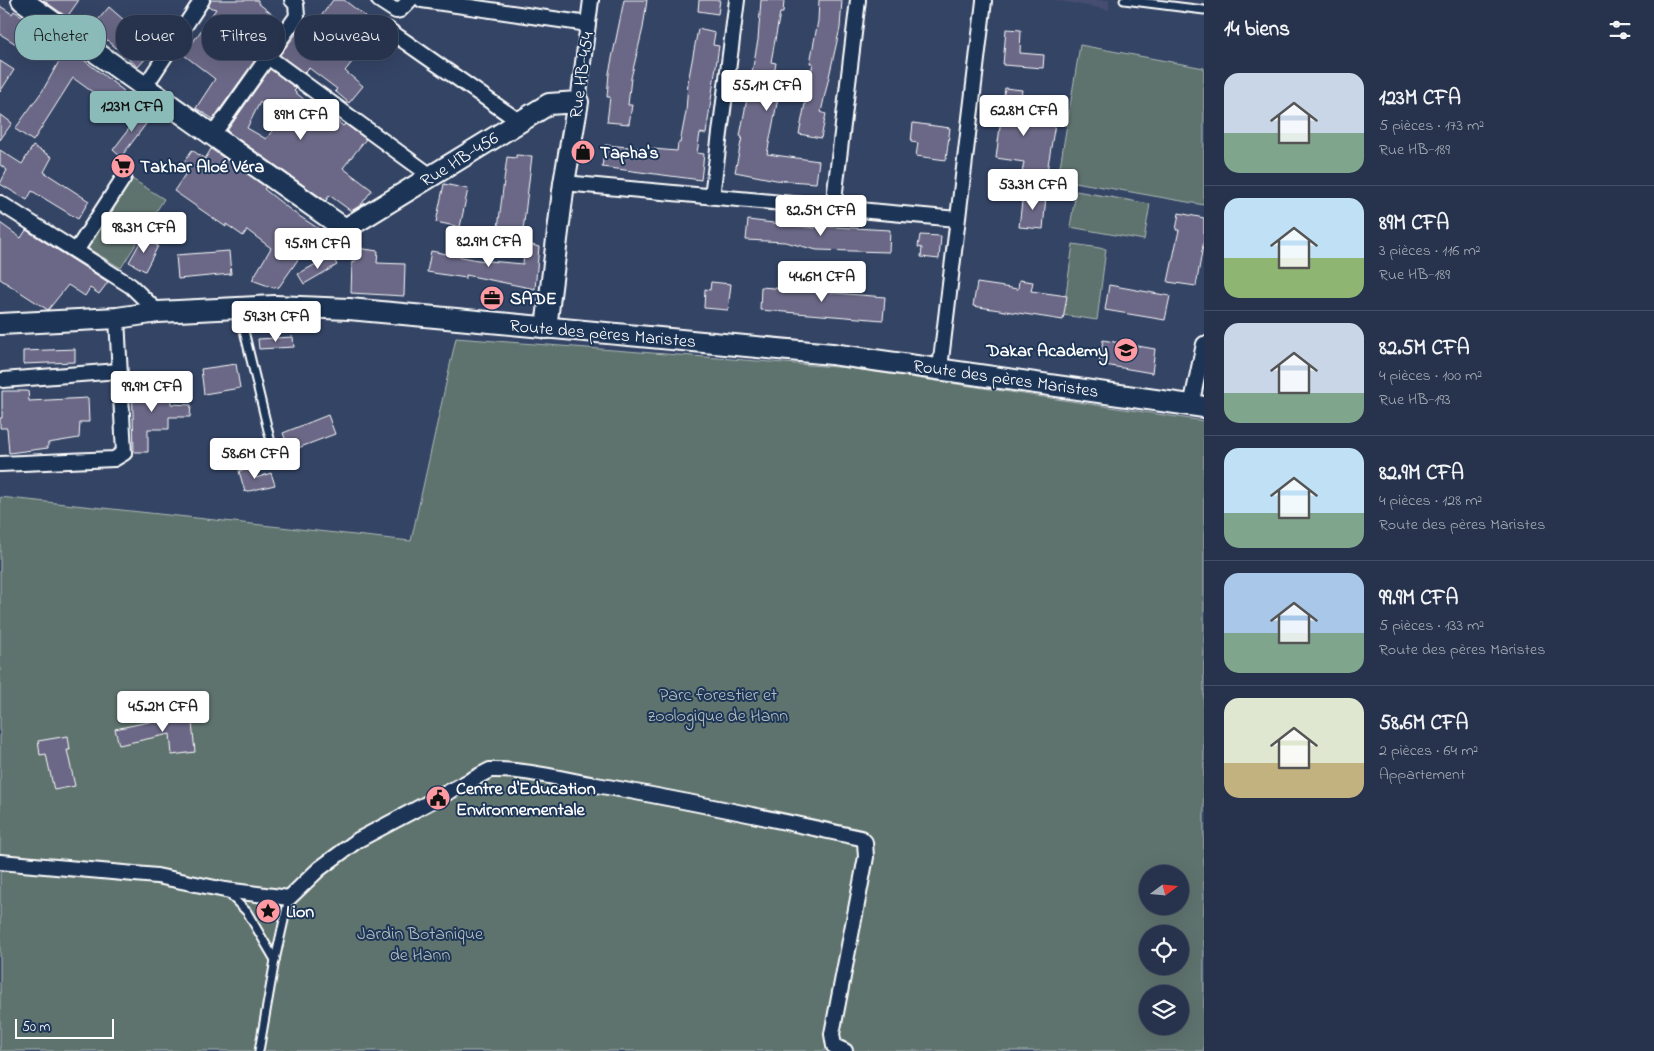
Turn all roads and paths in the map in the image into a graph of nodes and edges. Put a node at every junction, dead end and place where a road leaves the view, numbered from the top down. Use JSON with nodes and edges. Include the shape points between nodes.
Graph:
{"nodes":[{"id":1,"x":22,"y":0,"type":"edge"},
{"id":2,"x":202,"y":0,"type":"edge"},
{"id":3,"x":379,"y":0,"type":"edge"},
{"id":4,"x":410,"y":0,"type":"edge"},
{"id":5,"x":422,"y":0,"type":"edge"},
{"id":6,"x":591,"y":0,"type":"edge"},
{"id":7,"x":737,"y":0,"type":"edge"},
{"id":8,"x":858,"y":0,"type":"edge"},
{"id":9,"x":1124,"y":0,"type":"edge"},
{"id":10,"x":984,"y":1,"type":"edge"},
{"id":11,"x":295,"y":5,"type":"edge"},
{"id":12,"x":1204,"y":10,"type":"edge"},
{"id":13,"x":588,"y":24,"type":"junction"},
{"id":14,"x":285,"y":33,"type":"edge"},
{"id":15,"x":398,"y":37,"type":"edge"},
{"id":16,"x":265,"y":60,"type":"edge"},
{"id":17,"x":273,"y":60,"type":"edge"},
{"id":18,"x":144,"y":88,"type":"junction"},
{"id":19,"x":578,"y":102,"type":"junction"},
{"id":20,"x":520,"y":122,"type":"junction"},
{"id":21,"x":212,"y":136,"type":"junction"},
{"id":22,"x":432,"y":176,"type":"junction"},
{"id":23,"x":124,"y":177,"type":"dead end"},
{"id":24,"x":564,"y":183,"type":"junction"},
{"id":25,"x":712,"y":196,"type":"junction"},
{"id":26,"x":0,"y":203,"type":"edge"},
{"id":27,"x":833,"y":208,"type":"junction"},
{"id":28,"x":958,"y":219,"type":"junction"},
{"id":29,"x":76,"y":251,"type":"junction"},
{"id":30,"x":239,"y":310,"type":"junction"},
{"id":31,"x":158,"y":312,"type":"junction"},
{"id":32,"x":117,"y":318,"type":"junction"},
{"id":33,"x":0,"y":324,"type":"edge"},
{"id":34,"x":546,"y":328,"type":"junction"},
{"id":35,"x":1204,"y":344,"type":"edge"},
{"id":36,"x":940,"y":368,"type":"junction"},
{"id":37,"x":119,"y":371,"type":"junction"},
{"id":38,"x":3,"y":380,"type":"dead end"},
{"id":39,"x":1198,"y":406,"type":"edge"},
{"id":40,"x":273,"y":451,"type":"dead end"},
{"id":41,"x":0,"y":464,"type":"edge"},
{"id":42,"x":0,"y":862,"type":"edge"},
{"id":43,"x":226,"y":890,"type":"junction"},
{"id":44,"x":289,"y":898,"type":"junction"},
{"id":45,"x":275,"y":960,"type":"junction"},
{"id":46,"x":260,"y":1051,"type":"edge"},
{"id":47,"x":845,"y":1051,"type":"edge"}],
"edges":[{"from":1,"to":18,"type":"street"},
{"from":2,"to":18,"type":"street"},
{"from":3,"to":4,"type":"street","via":[[396,11]]},
{"from":5,"to":13,"type":"street"},
{"from":6,"to":13,"type":"street","name":"Rue HB-454"},
{"from":7,"to":25,"type":"street"},
{"from":8,"to":27,"type":"street"},
{"from":9,"to":12,"type":"lane"},
{"from":10,"to":28,"type":"street","name":"Route des pères Maristes"},
{"from":11,"to":14,"type":"street","via":[[298,16]]},
{"from":13,"to":19,"type":"street","name":"Rue HB-454"},
{"from":15,"to":20,"type":"street"},
{"from":16,"to":21,"type":"street"},
{"from":17,"to":22,"type":"street"},
{"from":18,"to":21,"type":"street"},
{"from":19,"to":20,"type":"street","name":"Rue HB-456","via":[[549,104]]},
{"from":19,"to":24,"type":"street","name":"Rue HB-454"},
{"from":20,"to":22,"type":"street","name":"Rue HB-456"},
{"from":21,"to":22,"type":"street","name":"Rue HB-456","via":[[345,229]]},
{"from":23,"to":29,"type":"street"},
{"from":24,"to":25,"type":"street"},
{"from":24,"to":34,"type":"street","name":"Rue HB-454"},
{"from":25,"to":27,"type":"street"},
{"from":26,"to":29,"type":"street"},
{"from":27,"to":28,"type":"street"},
{"from":28,"to":36,"type":"street","name":"Route des pères Maristes"},
{"from":29,"to":31,"type":"street","via":[[131,286]]},
{"from":30,"to":31,"type":"street","name":"Route des pères Maristes"},
{"from":30,"to":34,"type":"street","name":"Route des pères Maristes","via":[[275,306],[349,309]]},
{"from":30,"to":40,"type":"lane"},
{"from":31,"to":32,"type":"street","name":"Route des pères Maristes"},
{"from":32,"to":33,"type":"street","name":"Route des pères Maristes"},
{"from":32,"to":37,"type":"street"},
{"from":34,"to":36,"type":"street","name":"Route des pères Maristes","via":[[832,354]]},
{"from":35,"to":39,"type":"street"},
{"from":36,"to":39,"type":"street","name":"Route des pères Maristes"},
{"from":37,"to":38,"type":"street"},
{"from":37,"to":41,"type":"street","via":[[124,453],[120,457]]},
{"from":42,"to":43,"type":"street","via":[[157,876]]},
{"from":43,"to":44,"type":"street"},
{"from":43,"to":45,"type":"lane","via":[[247,912]]},
{"from":44,"to":45,"type":"lane"},
{"from":44,"to":47,"type":"street","via":[[319,869],[358,840],[490,770],[744,812],[861,838],[865,842],[866,857],[832,1034],[834,1046]]},
{"from":45,"to":46,"type":"lane"}]}
